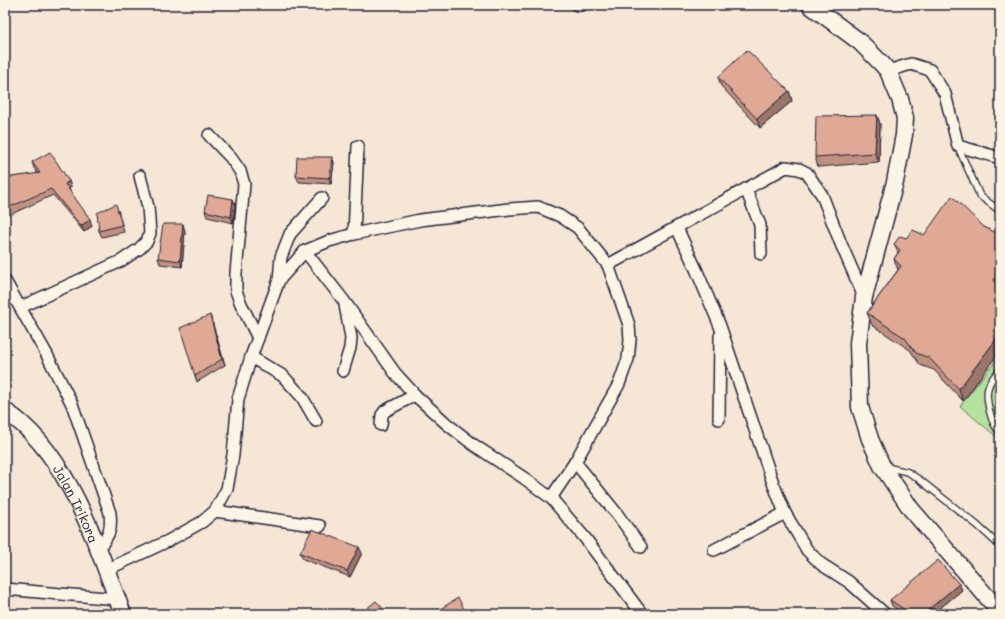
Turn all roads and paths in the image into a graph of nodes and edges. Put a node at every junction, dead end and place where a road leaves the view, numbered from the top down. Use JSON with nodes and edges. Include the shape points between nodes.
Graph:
{"nodes":[{"id":1,"x":577,"y":5,"type":"edge"},
{"id":2,"x":582,"y":5,"type":"edge"},
{"id":3,"x":810,"y":5,"type":"edge"},
{"id":4,"x":888,"y":71,"type":"junction"},
{"id":5,"x":209,"y":135,"type":"dead end"},
{"id":6,"x":358,"y":146,"type":"dead end"},
{"id":7,"x":958,"y":146,"type":"junction"},
{"id":8,"x":1000,"y":158,"type":"edge"},
{"id":9,"x":140,"y":176,"type":"dead end"},
{"id":10,"x":746,"y":189,"type":"junction"},
{"id":11,"x":322,"y":198,"type":"dead end"},
{"id":12,"x":1000,"y":211,"type":"edge"},
{"id":13,"x":676,"y":228,"type":"junction"},
{"id":14,"x":354,"y":234,"type":"junction"},
{"id":15,"x":305,"y":251,"type":"junction"},
{"id":16,"x":761,"y":254,"type":"dead end"},
{"id":17,"x":608,"y":265,"type":"junction"},
{"id":18,"x":279,"y":280,"type":"junction"},
{"id":19,"x":5,"y":281,"type":"edge"},
{"id":20,"x":864,"y":297,"type":"junction"},
{"id":21,"x":344,"y":301,"type":"junction"},
{"id":22,"x":21,"y":308,"type":"junction"},
{"id":23,"x":720,"y":326,"type":"junction"},
{"id":24,"x":258,"y":338,"type":"junction"},
{"id":25,"x":251,"y":357,"type":"junction"},
{"id":26,"x":1000,"y":370,"type":"edge"},
{"id":27,"x":343,"y":371,"type":"dead end"},
{"id":28,"x":415,"y":394,"type":"junction"},
{"id":29,"x":5,"y":411,"type":"edge"},
{"id":30,"x":719,"y":420,"type":"dead end"},
{"id":31,"x":316,"y":421,"type":"dead end"},
{"id":32,"x":382,"y":425,"type":"dead end"},
{"id":33,"x":1000,"y":432,"type":"edge"},
{"id":34,"x":575,"y":462,"type":"junction"},
{"id":35,"x":882,"y":466,"type":"junction"},
{"id":36,"x":552,"y":498,"type":"junction"},
{"id":37,"x":215,"y":512,"type":"junction"},
{"id":38,"x":785,"y":513,"type":"junction"},
{"id":39,"x":320,"y":526,"type":"dead end"},
{"id":40,"x":1000,"y":546,"type":"edge"},
{"id":41,"x":641,"y":547,"type":"dead end"},
{"id":42,"x":98,"y":550,"type":"junction"},
{"id":43,"x":714,"y":550,"type":"dead end"},
{"id":44,"x":106,"y":570,"type":"junction"},
{"id":45,"x":5,"y":589,"type":"edge"},
{"id":46,"x":120,"y":607,"type":"edge"},
{"id":47,"x":1000,"y":612,"type":"edge"},
{"id":48,"x":642,"y":614,"type":"edge"},
{"id":49,"x":885,"y":614,"type":"edge"}],
"edges":[{"from":1,"to":2,"type":"street"},
{"from":3,"to":4,"type":"street","via":[[860,42]]},
{"from":4,"to":7,"type":"street","via":[[911,64],[930,70],[945,94]]},
{"from":4,"to":20,"type":"street","via":[[900,98],[905,118],[904,135],[895,182]]},
{"from":5,"to":24,"type":"street","via":[[231,158],[240,171],[244,184],[236,291]]},
{"from":6,"to":14,"type":"street"},
{"from":7,"to":8,"type":"street"},
{"from":7,"to":12,"type":"lane","via":[[980,196]]},
{"from":9,"to":22,"type":"street","via":[[148,207],[150,233],[147,241],[121,261]]},
{"from":10,"to":13,"type":"street"},
{"from":10,"to":16,"type":"street","via":[[760,225]]},
{"from":10,"to":20,"type":"street","via":[[786,167],[807,173],[822,194]]},
{"from":11,"to":18,"type":"street","via":[[290,234],[281,257]]},
{"from":13,"to":17,"type":"street"},
{"from":13,"to":23,"type":"street"},
{"from":14,"to":15,"type":"street"},
{"from":14,"to":17,"type":"street","via":[[420,220],[538,207],[560,216],[578,228]]},
{"from":15,"to":18,"type":"street"},
{"from":15,"to":21,"type":"street"},
{"from":17,"to":34,"type":"street","via":[[628,325],[628,359],[619,384]]},
{"from":18,"to":24,"type":"street"},
{"from":19,"to":22,"type":"street"},
{"from":20,"to":35,"type":"street","via":[[858,343],[860,407]]},
{"from":21,"to":27,"type":"street","via":[[350,348]]},
{"from":21,"to":28,"type":"street","via":[[395,373]]},
{"from":22,"to":42,"type":"street","via":[[72,404],[110,513],[112,526]]},
{"from":23,"to":30,"type":"street"},
{"from":23,"to":38,"type":"street"},
{"from":24,"to":25,"type":"street"},
{"from":25,"to":31,"type":"street","via":[[283,376],[302,397]]},
{"from":25,"to":37,"type":"street","via":[[238,399],[227,489]]},
{"from":26,"to":33,"type":"lane","via":[[988,388],[990,415]]},
{"from":28,"to":32,"type":"street","via":[[385,411]]},
{"from":28,"to":36,"type":"street","via":[[458,433]]},
{"from":29,"to":42,"type":"street","name":"Jalan Trikora","via":[[16,418],[38,440],[59,468],[82,510]]},
{"from":34,"to":36,"type":"street"},
{"from":34,"to":41,"type":"street"},
{"from":35,"to":40,"type":"lane","via":[[908,472],[920,480]]},
{"from":35,"to":47,"type":"street","via":[[911,509]]},
{"from":36,"to":48,"type":"street"},
{"from":37,"to":39,"type":"street"},
{"from":37,"to":44,"type":"street","via":[[168,541]]},
{"from":38,"to":43,"type":"street"},
{"from":38,"to":49,"type":"street","via":[[807,550]]},
{"from":42,"to":44,"type":"street","name":"Jalan Trikora"},
{"from":44,"to":46,"type":"street","name":"Jalan Trikora"},
{"from":45,"to":46,"type":"street"}]}
